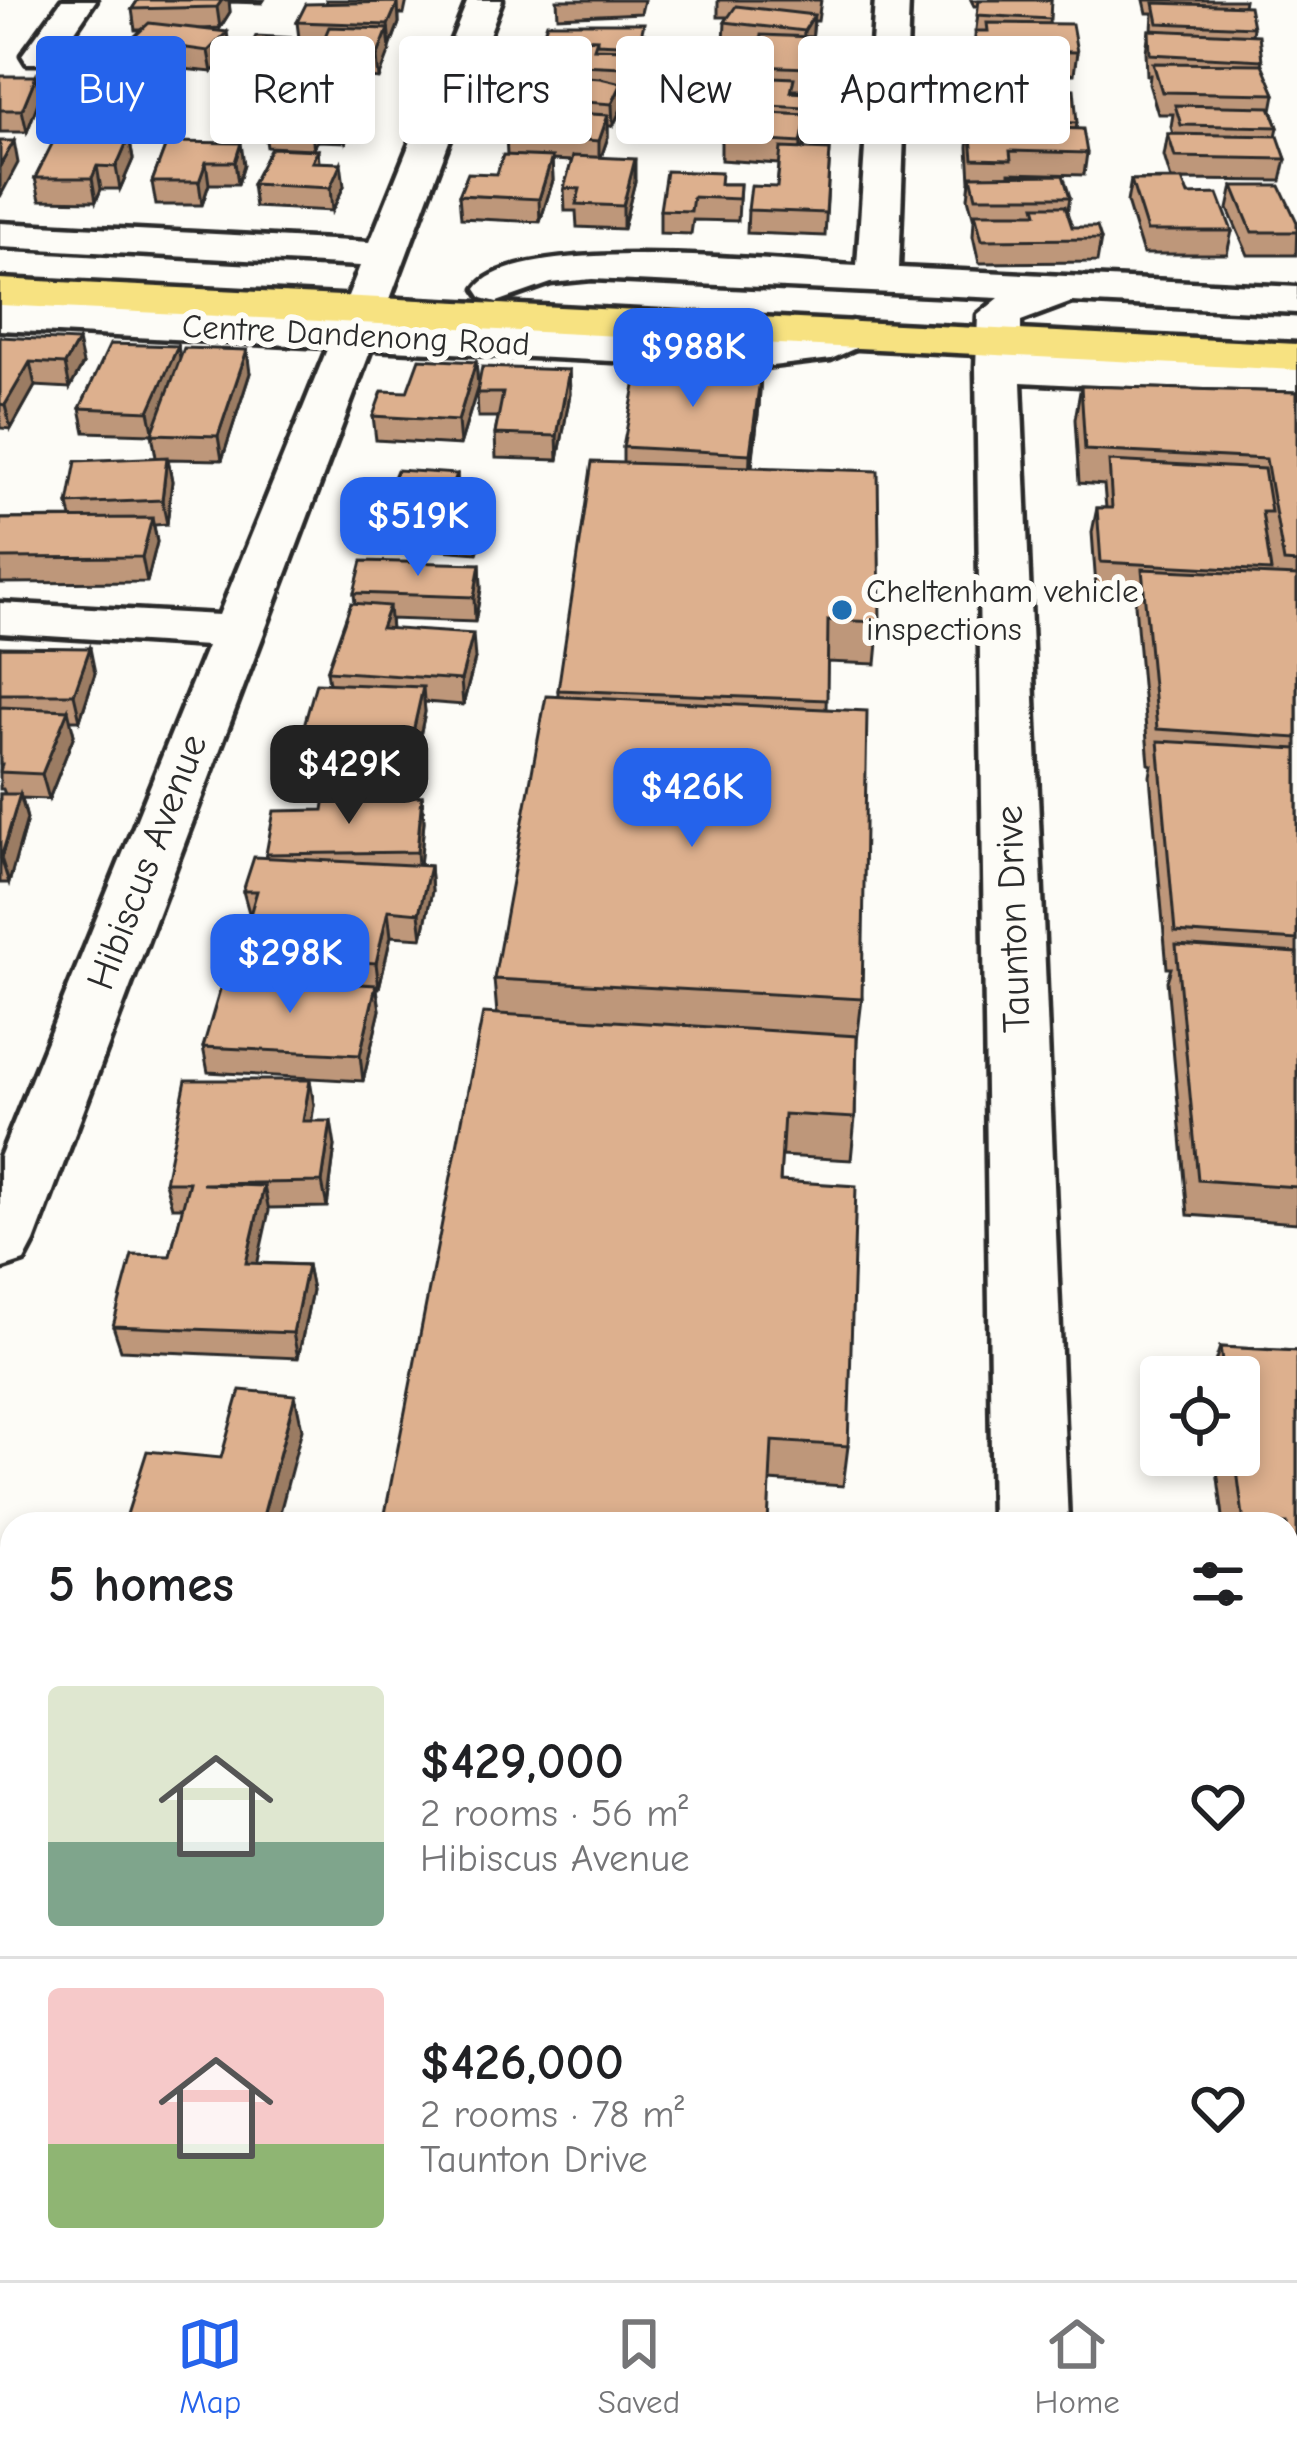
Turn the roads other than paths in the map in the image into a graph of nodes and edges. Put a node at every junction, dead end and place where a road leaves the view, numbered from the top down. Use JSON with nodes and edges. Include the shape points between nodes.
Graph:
{"nodes":[{"id":1,"x":79,"y":0,"type":"edge"},
{"id":2,"x":485,"y":0,"type":"edge"},
{"id":3,"x":892,"y":0,"type":"edge"},
{"id":4,"x":53,"y":36,"type":"edge"},
{"id":5,"x":0,"y":235,"type":"edge"},
{"id":6,"x":0,"y":265,"type":"edge"},
{"id":7,"x":877,"y":281,"type":"junction"},
{"id":8,"x":497,"y":290,"type":"junction"},
{"id":9,"x":1068,"y":290,"type":"junction"},
{"id":10,"x":0,"y":292,"type":"edge"},
{"id":11,"x":368,"y":296,"type":"junction"},
{"id":12,"x":1297,"y":300,"type":"edge"},
{"id":13,"x":0,"y":317,"type":"edge"},
{"id":14,"x":1297,"y":329,"type":"edge"},
{"id":15,"x":852,"y":334,"type":"joint"},
{"id":16,"x":999,"y":341,"type":"junction"},
{"id":17,"x":1297,"y":357,"type":"edge"},
{"id":18,"x":1297,"y":382,"type":"edge"},
{"id":19,"x":0,"y":618,"type":"edge"},
{"id":20,"x":235,"y":632,"type":"junction"},
{"id":21,"x":0,"y":1242,"type":"edge"},
{"id":22,"x":1030,"y":1512,"type":"edge"}],
"edges":[{"from":1,"to":4,"type":"street"},
{"from":2,"to":11,"type":"street","name":"Hibiscus Avenue"},
{"from":3,"to":7,"type":"street"},
{"from":5,"to":11,"type":"street","name":"Centre Dandenong Road"},
{"from":6,"to":11,"type":"main road","name":"Centre Dandenong Road"},
{"from":7,"to":8,"type":"street","name":"Centre Dandenong Road","via":[[592,266],[544,271]]},
{"from":7,"to":9,"type":"street","name":"Centre Dandenong Road"},
{"from":8,"to":11,"type":"main road","name":"Centre Dandenong Road"},
{"from":8,"to":16,"type":"main road","name":"Centre Dandenong Road"},
{"from":9,"to":12,"type":"street","name":"Centre Dandenong Road"},
{"from":9,"to":16,"type":"street","name":"Centre Dandenong Road","via":[[1034,297]]},
{"from":10,"to":11,"type":"main road","name":"Centre Dandenong Road"},
{"from":11,"to":13,"type":"street","name":"Centre Dandenong Road"},
{"from":11,"to":15,"type":"street","name":"Centre Dandenong Road","via":[[754,355],[815,350]]},
{"from":11,"to":20,"type":"street","name":"Hibiscus Avenue"},
{"from":14,"to":16,"type":"main road","name":"Centre Dandenong Road"},
{"from":15,"to":16,"type":"main road","name":"Centre Dandenong Road"},
{"from":16,"to":17,"type":"main road","name":"Centre Dandenong Road"},
{"from":16,"to":18,"type":"street","name":"Centre Dandenong Road"},
{"from":16,"to":22,"type":"street","name":"Taunton Drive"},
{"from":19,"to":20,"type":"street"},
{"from":20,"to":21,"type":"street","name":"Hibiscus Avenue"}]}
